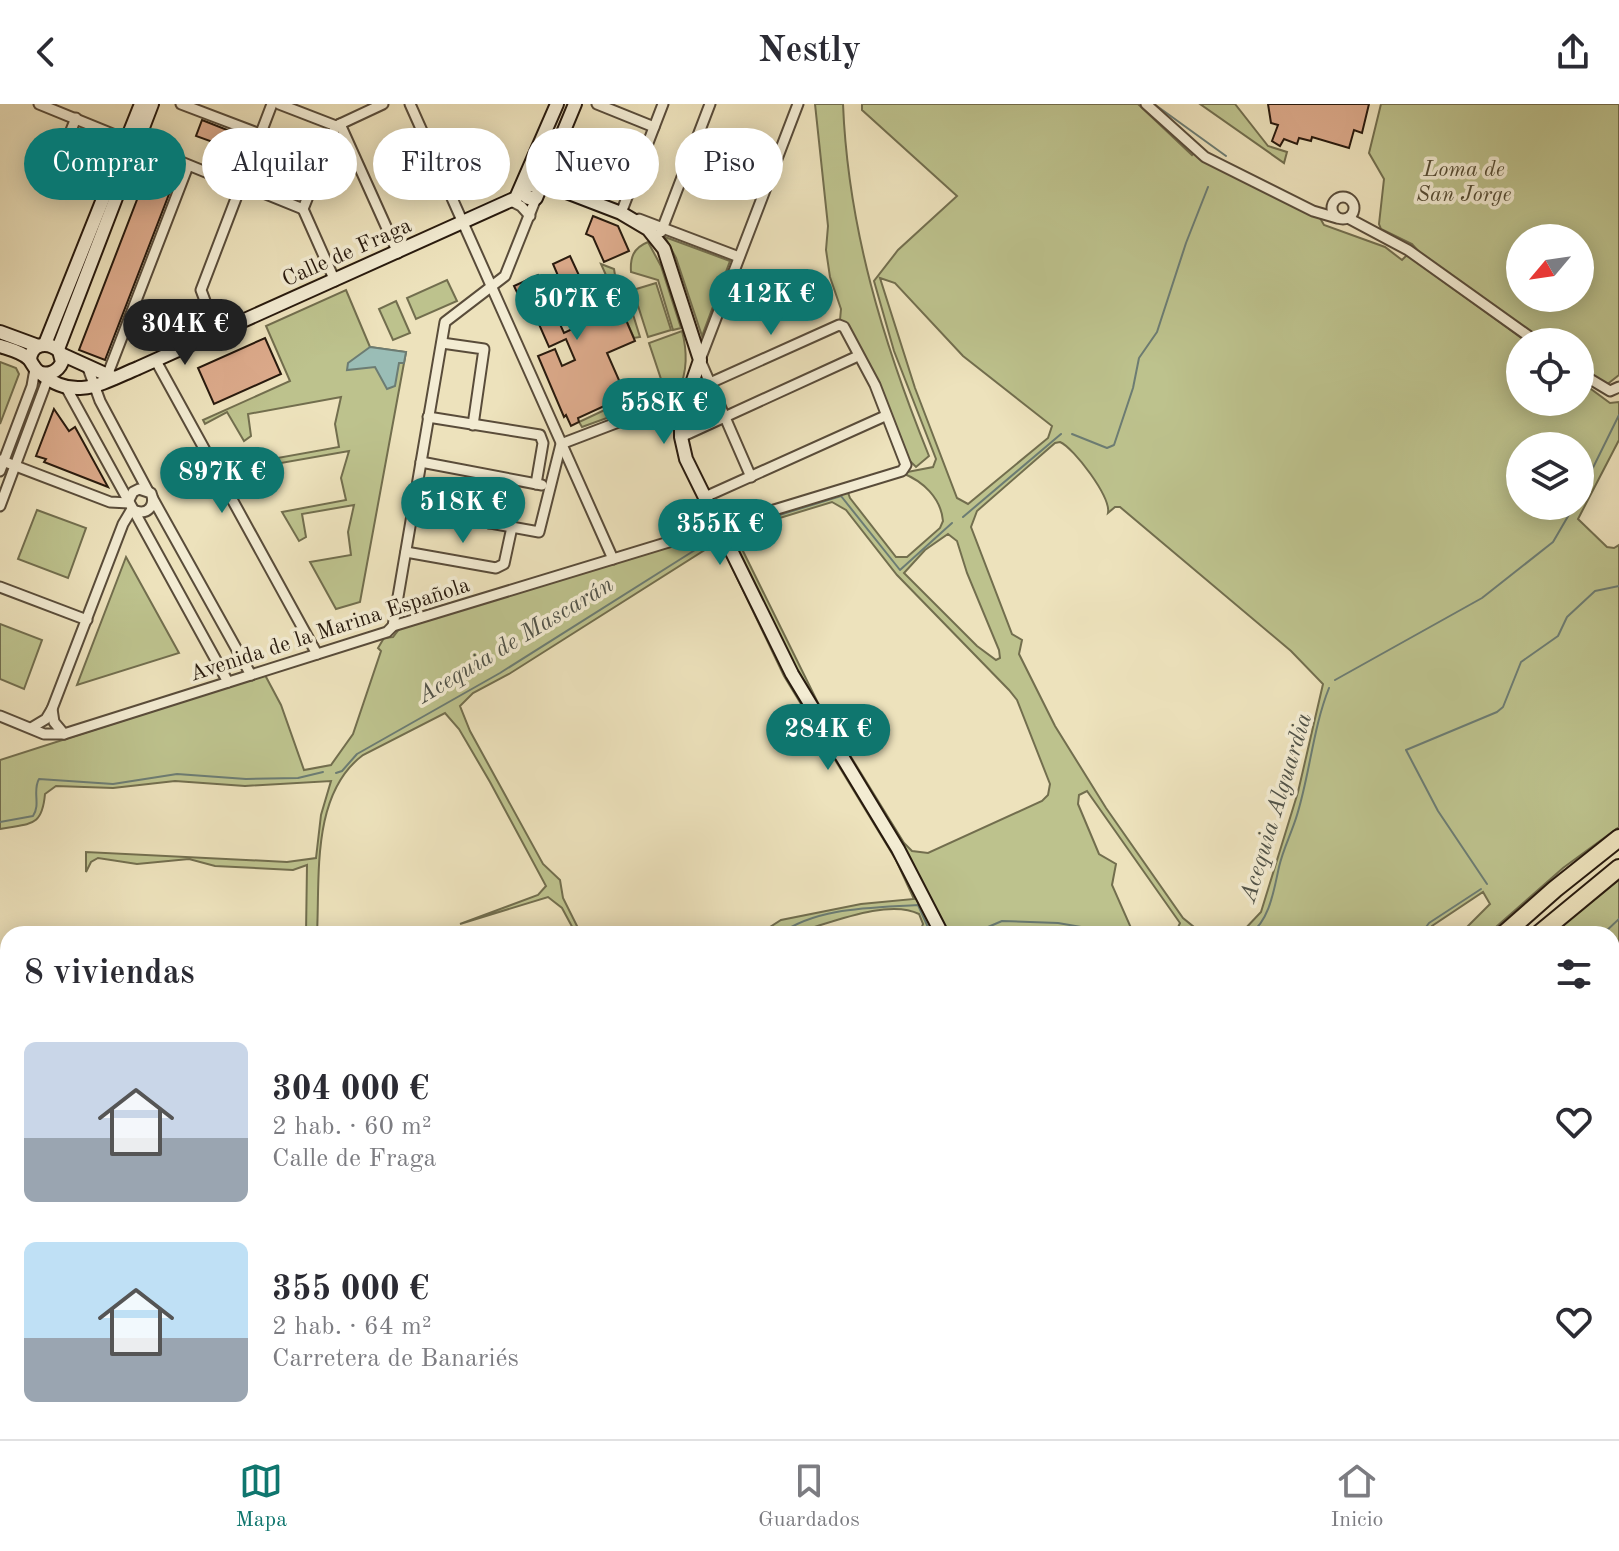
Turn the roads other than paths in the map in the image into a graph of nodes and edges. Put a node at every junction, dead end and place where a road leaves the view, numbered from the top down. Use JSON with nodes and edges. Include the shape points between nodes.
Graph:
{"nodes":[{"id":1,"x":39,"y":104,"type":"edge"},
{"id":2,"x":141,"y":104,"type":"edge"},
{"id":3,"x":152,"y":104,"type":"edge"},
{"id":4,"x":181,"y":104,"type":"edge"},
{"id":5,"x":272,"y":104,"type":"edge"},
{"id":6,"x":279,"y":104,"type":"edge"},
{"id":7,"x":383,"y":104,"type":"edge"},
{"id":8,"x":410,"y":104,"type":"edge"},
{"id":9,"x":557,"y":104,"type":"edge"},
{"id":10,"x":575,"y":104,"type":"edge"},
{"id":11,"x":597,"y":104,"type":"edge"},
{"id":12,"x":663,"y":104,"type":"edge"},
{"id":13,"x":710,"y":104,"type":"edge"},
{"id":14,"x":798,"y":104,"type":"edge"},
{"id":15,"x":1146,"y":104,"type":"edge"},
{"id":16,"x":76,"y":118,"type":"junction"},
{"id":17,"x":338,"y":125,"type":"junction"},
{"id":18,"x":654,"y":127,"type":"junction"},
{"id":19,"x":72,"y":128,"type":"edge"},
{"id":20,"x":99,"y":128,"type":"edge"},
{"id":21,"x":135,"y":128,"type":"edge"},
{"id":22,"x":139,"y":128,"type":"edge"},
{"id":23,"x":244,"y":128,"type":"edge"},
{"id":24,"x":262,"y":128,"type":"edge"},
{"id":25,"x":566,"y":128,"type":"edge"},
{"id":26,"x":701,"y":128,"type":"edge"},
{"id":27,"x":783,"y":144,"type":"edge"},
{"id":28,"x":188,"y":166,"type":"joint"},
{"id":29,"x":202,"y":171,"type":"edge"},
{"id":30,"x":526,"y":190,"type":"edge"},
{"id":31,"x":518,"y":193,"type":"junction"},
{"id":32,"x":675,"y":194,"type":"edge"},
{"id":33,"x":526,"y":197,"type":"edge"},
{"id":34,"x":108,"y":200,"type":"edge"},
{"id":35,"x":235,"y":200,"type":"edge"},
{"id":36,"x":280,"y":200,"type":"edge"},
{"id":37,"x":535,"y":200,"type":"edge"},
{"id":38,"x":586,"y":200,"type":"edge"},
{"id":39,"x":761,"y":200,"type":"edge"},
{"id":40,"x":303,"y":209,"type":"junction"},
{"id":41,"x":621,"y":213,"type":"junction"},
{"id":42,"x":530,"y":216,"type":"junction"},
{"id":43,"x":1337,"y":218,"type":"junction"},
{"id":44,"x":1348,"y":218,"type":"junction"},
{"id":45,"x":464,"y":223,"type":"junction"},
{"id":46,"x":662,"y":227,"type":"junction"},
{"id":47,"x":660,"y":243,"type":"junction"},
{"id":48,"x":398,"y":253,"type":"junction"},
{"id":49,"x":739,"y":257,"type":"junction"},
{"id":50,"x":335,"y":281,"type":"junction"},
{"id":51,"x":492,"y":288,"type":"junction"},
{"id":52,"x":1517,"y":328,"type":"edge"},
{"id":53,"x":0,"y":332,"type":"edge"},
{"id":54,"x":217,"y":333,"type":"junction"},
{"id":55,"x":442,"y":343,"type":"junction"},
{"id":56,"x":0,"y":346,"type":"edge"},
{"id":57,"x":51,"y":348,"type":"junction"},
{"id":58,"x":858,"y":356,"type":"junction"},
{"id":59,"x":700,"y":360,"type":"junction"},
{"id":60,"x":156,"y":361,"type":"junction"},
{"id":61,"x":88,"y":368,"type":"junction"},
{"id":62,"x":40,"y":371,"type":"junction"},
{"id":63,"x":111,"y":377,"type":"junction"},
{"id":64,"x":709,"y":383,"type":"junction"},
{"id":65,"x":1594,"y":383,"type":"edge"},
{"id":66,"x":95,"y":385,"type":"junction"},
{"id":67,"x":1619,"y":387,"type":"edge"},
{"id":68,"x":67,"y":389,"type":"junction"},
{"id":69,"x":686,"y":394,"type":"junction"},
{"id":70,"x":885,"y":416,"type":"junction"},
{"id":71,"x":428,"y":417,"type":"junction"},
{"id":72,"x":725,"y":417,"type":"junction"},
{"id":73,"x":473,"y":425,"type":"junction"},
{"id":74,"x":681,"y":437,"type":"junction"},
{"id":75,"x":561,"y":444,"type":"junction"},
{"id":76,"x":421,"y":462,"type":"junction"},
{"id":77,"x":1,"y":464,"type":"edge"},
{"id":78,"x":15,"y":466,"type":"junction"},
{"id":79,"x":497,"y":477,"type":"junction"},
{"id":80,"x":751,"y":477,"type":"junction"},
{"id":81,"x":536,"y":484,"type":"junction"},
{"id":82,"x":549,"y":487,"type":"junction"},
{"id":83,"x":151,"y":495,"type":"junction"},
{"id":84,"x":705,"y":497,"type":"junction"},
{"id":85,"x":0,"y":506,"type":"edge"},
{"id":86,"x":132,"y":506,"type":"junction"},
{"id":87,"x":413,"y":509,"type":"junction"},
{"id":88,"x":489,"y":523,"type":"junction"},
{"id":89,"x":512,"y":527,"type":"junction"},
{"id":90,"x":719,"y":527,"type":"junction"},
{"id":91,"x":406,"y":552,"type":"junction"},
{"id":92,"x":613,"y":559,"type":"junction"},
{"id":93,"x":0,"y":587,"type":"edge"},
{"id":94,"x":87,"y":620,"type":"junction"},
{"id":95,"x":393,"y":626,"type":"junction"},
{"id":96,"x":317,"y":654,"type":"junction"},
{"id":97,"x":251,"y":675,"type":"junction"},
{"id":98,"x":228,"y":682,"type":"junction"},
{"id":99,"x":52,"y":709,"type":"junction"},
{"id":100,"x":3,"y":718,"type":"edge"},
{"id":101,"x":31,"y":728,"type":"junction"},
{"id":102,"x":64,"y":734,"type":"junction"},
{"id":103,"x":1619,"y":838,"type":"edge"},
{"id":104,"x":1619,"y":868,"type":"edge"},
{"id":105,"x":938,"y":926,"type":"edge"},
{"id":106,"x":1513,"y":926,"type":"edge"},
{"id":107,"x":1549,"y":926,"type":"edge"}],
"edges":[{"from":1,"to":16,"type":"street"},
{"from":2,"to":21,"type":"street"},
{"from":3,"to":22,"type":"street"},
{"from":4,"to":23,"type":"street"},
{"from":5,"to":24,"type":"street"},
{"from":6,"to":17,"type":"street"},
{"from":7,"to":17,"type":"street"},
{"from":8,"to":45,"type":"street"},
{"from":9,"to":31,"type":"street"},
{"from":10,"to":25,"type":"street"},
{"from":11,"to":18,"type":"street"},
{"from":12,"to":18,"type":"street"},
{"from":13,"to":26,"type":"street"},
{"from":14,"to":27,"type":"street"},
{"from":15,"to":43,"type":"street","via":[[1205,157]]},
{"from":16,"to":19,"type":"street"},
{"from":16,"to":20,"type":"street"},
{"from":17,"to":40,"type":"street"},
{"from":17,"to":48,"type":"street"},
{"from":18,"to":41,"type":"street"},
{"from":28,"to":29,"type":"street"},
{"from":28,"to":63,"type":"street"},
{"from":30,"to":31,"type":"street","name":"Calle de Fraga"},
{"from":31,"to":33,"type":"street"},
{"from":31,"to":42,"type":"street"},
{"from":31,"to":45,"type":"street","name":"Calle de Fraga"},
{"from":32,"to":46,"type":"street"},
{"from":34,"to":57,"type":"street"},
{"from":35,"to":54,"type":"street","via":[[201,290]]},
{"from":36,"to":40,"type":"street"},
{"from":37,"to":42,"type":"street"},
{"from":38,"to":41,"type":"street"},
{"from":39,"to":49,"type":"street"},
{"from":40,"to":50,"type":"street"},
{"from":41,"to":46,"type":"street"},
{"from":41,"to":47,"type":"street"},
{"from":42,"to":51,"type":"street","via":[[507,272]]},
{"from":43,"to":44,"type":"street"},
{"from":43,"to":44,"type":"street","via":[[1333,204],[1346,197],[1355,209]]},
{"from":44,"to":52,"type":"street","via":[[1399,244]]},
{"from":45,"to":48,"type":"street","name":"Calle de Fraga"},
{"from":45,"to":51,"type":"street"},
{"from":46,"to":47,"type":"street"},
{"from":46,"to":49,"type":"street"},
{"from":47,"to":59,"type":"street"},
{"from":48,"to":50,"type":"street","name":"Calle de Fraga"},
{"from":49,"to":59,"type":"street"},
{"from":50,"to":54,"type":"street","name":"Calle de Fraga"},
{"from":51,"to":55,"type":"street","via":[[447,320]]},
{"from":51,"to":75,"type":"street"},
{"from":53,"to":57,"type":"street"},
{"from":54,"to":60,"type":"street","name":"Calle de Fraga"},
{"from":55,"to":71,"type":"street"},
{"from":55,"to":73,"type":"street","via":[[484,349]]},
{"from":56,"to":62,"type":"street"},
{"from":57,"to":61,"type":"street"},
{"from":57,"to":62,"type":"street","via":[[32,351]]},
{"from":57,"to":62,"type":"street","via":[[61,366]]},
{"from":58,"to":64,"type":"street","via":[[841,325]]},
{"from":58,"to":70,"type":"street"},
{"from":58,"to":72,"type":"street"},
{"from":59,"to":64,"type":"street"},
{"from":59,"to":69,"type":"street"},
{"from":60,"to":63,"type":"street","name":"Calle de Fraga"},
{"from":60,"to":96,"type":"street"},
{"from":61,"to":63,"type":"street"},
{"from":61,"to":66,"type":"street"},
{"from":62,"to":68,"type":"street"},
{"from":62,"to":77,"type":"street"},
{"from":62,"to":78,"type":"street"},
{"from":63,"to":66,"type":"street","name":"Calle de Fraga"},
{"from":64,"to":69,"type":"street"},
{"from":64,"to":72,"type":"street"},
{"from":65,"to":67,"type":"street","via":[[1610,391]]},
{"from":66,"to":68,"type":"street","name":"Calle de Fraga"},
{"from":66,"to":83,"type":"street"},
{"from":68,"to":86,"type":"street"},
{"from":69,"to":74,"type":"street"},
{"from":69,"to":75,"type":"street"},
{"from":70,"to":80,"type":"street"},
{"from":70,"to":90,"type":"street","name":"Avenida de la Marina Española","via":[[905,462],[902,471]]},
{"from":71,"to":73,"type":"street"},
{"from":71,"to":76,"type":"street"},
{"from":72,"to":74,"type":"street"},
{"from":72,"to":80,"type":"street"},
{"from":73,"to":81,"type":"street","via":[[543,437]]},
{"from":74,"to":84,"type":"street"},
{"from":75,"to":82,"type":"street"},
{"from":75,"to":92,"type":"street"},
{"from":76,"to":79,"type":"street"},
{"from":76,"to":87,"type":"street"},
{"from":77,"to":78,"type":"street"},
{"from":78,"to":85,"type":"street"},
{"from":78,"to":86,"type":"street"},
{"from":79,"to":81,"type":"street"},
{"from":79,"to":88,"type":"street"},
{"from":80,"to":84,"type":"street"},
{"from":81,"to":82,"type":"street"},
{"from":82,"to":89,"type":"street","via":[[539,532]]},
{"from":83,"to":86,"type":"street","via":[[147,511]]},
{"from":83,"to":86,"type":"street","via":[[136,490]]},
{"from":83,"to":97,"type":"street"},
{"from":84,"to":90,"type":"street"},
{"from":86,"to":94,"type":"street"},
{"from":86,"to":98,"type":"street"},
{"from":87,"to":88,"type":"street"},
{"from":87,"to":91,"type":"street"},
{"from":88,"to":89,"type":"street"},
{"from":89,"to":91,"type":"street","via":[[504,564],[496,568]]},
{"from":90,"to":92,"type":"street","name":"Avenida de la Marina Española"},
{"from":90,"to":105,"type":"street","via":[[792,674],[898,849]]},
{"from":91,"to":95,"type":"street"},
{"from":92,"to":95,"type":"street","name":"Avenida de la Marina Española"},
{"from":93,"to":94,"type":"street"},
{"from":94,"to":99,"type":"street"},
{"from":95,"to":96,"type":"street","name":"Avenida de la Marina Española"},
{"from":96,"to":97,"type":"street","name":"Avenida de la Marina Española"},
{"from":97,"to":98,"type":"street","name":"Avenida de la Marina Española"},
{"from":98,"to":102,"type":"street","name":"Avenida de la Marina Española"},
{"from":99,"to":101,"type":"street"},
{"from":99,"to":102,"type":"street"},
{"from":100,"to":101,"type":"street"},
{"from":101,"to":102,"type":"street","name":"Avenida de la Marina Española"},
{"from":103,"to":106,"type":"highway"},
{"from":104,"to":107,"type":"highway"}]}
